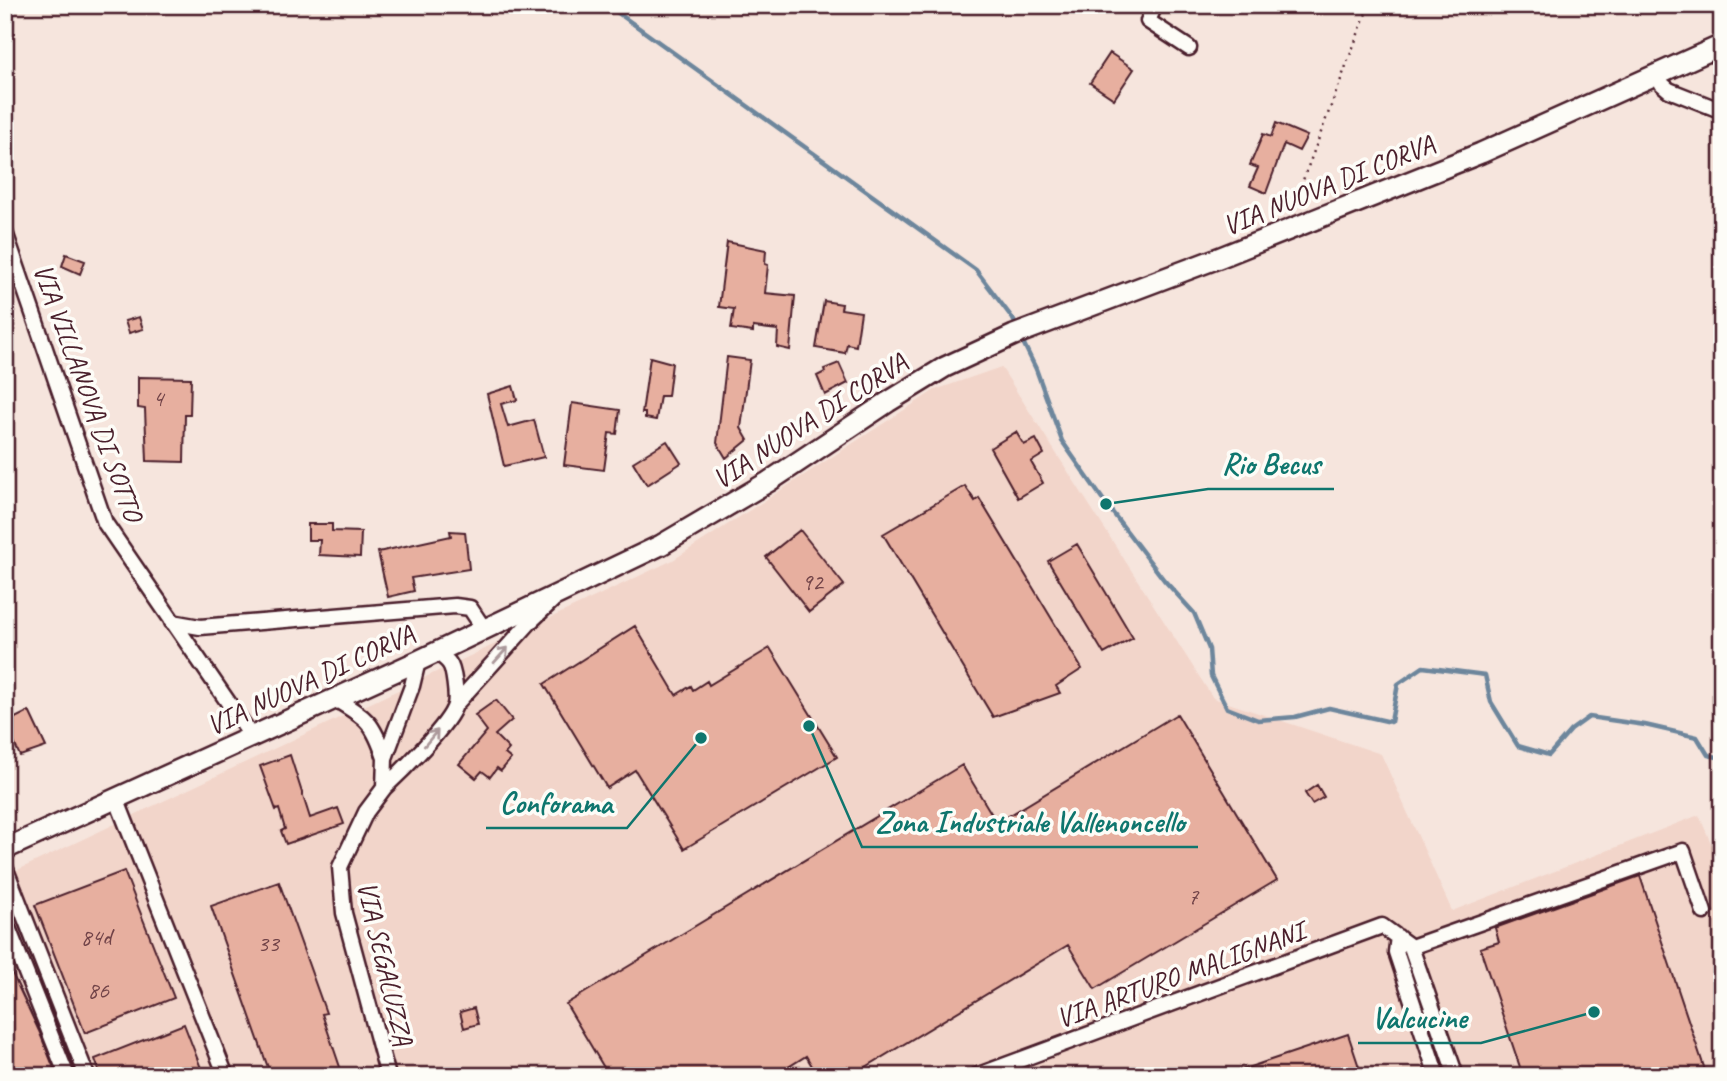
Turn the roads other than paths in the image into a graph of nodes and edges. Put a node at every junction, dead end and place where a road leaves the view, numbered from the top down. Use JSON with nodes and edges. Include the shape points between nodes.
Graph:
{"nodes":[{"id":1,"x":1155,"y":5,"type":"edge"},
{"id":2,"x":1722,"y":45,"type":"edge"},
{"id":3,"x":1189,"y":48,"type":"dead end"},
{"id":4,"x":1657,"y":74,"type":"junction"},
{"id":5,"x":1722,"y":111,"type":"edge"},
{"id":6,"x":5,"y":232,"type":"edge"},
{"id":7,"x":562,"y":592,"type":"junction"},
{"id":8,"x":172,"y":622,"type":"junction"},
{"id":9,"x":484,"y":629,"type":"junction"},
{"id":10,"x":427,"y":656,"type":"junction"},
{"id":11,"x":335,"y":699,"type":"junction"},
{"id":12,"x":455,"y":705,"type":"junction"},
{"id":13,"x":252,"y":737,"type":"junction"},
{"id":14,"x":385,"y":758,"type":"junction"},
{"id":15,"x":384,"y":788,"type":"junction"},
{"id":16,"x":116,"y":798,"type":"junction"},
{"id":17,"x":5,"y":849,"type":"edge"},
{"id":18,"x":5,"y":867,"type":"edge"},
{"id":19,"x":1704,"y":912,"type":"dead end"},
{"id":20,"x":5,"y":920,"type":"edge"},
{"id":21,"x":1398,"y":937,"type":"junction"},
{"id":22,"x":1411,"y":947,"type":"junction"},
{"id":23,"x":67,"y":1076,"type":"edge"},
{"id":24,"x":87,"y":1076,"type":"edge"},
{"id":25,"x":226,"y":1076,"type":"edge"},
{"id":26,"x":388,"y":1076,"type":"edge"},
{"id":27,"x":976,"y":1076,"type":"edge"},
{"id":28,"x":1437,"y":1076,"type":"edge"},
{"id":29,"x":1456,"y":1076,"type":"edge"}],
"edges":[{"from":1,"to":3,"type":"street","via":[[1149,22]]},
{"from":2,"to":4,"type":"main road","name":"VIA NUOVA DI CORVA"},
{"from":4,"to":5,"type":"street","via":[[1669,90]]},
{"from":4,"to":7,"type":"main road","name":"VIA NUOVA DI CORVA","via":[[1481,153],[1014,335],[945,367],[661,545]]},
{"from":6,"to":8,"type":"street","name":"VIA VILLANOVA DI SOTTO","via":[[105,523]]},
{"from":7,"to":9,"type":"main road","name":"VIA NUOVA DI CORVA"},
{"from":12,"to":7,"type":"street","name":"VIA SEGALUZZA","one_way":true},
{"from":8,"to":9,"type":"street","via":[[200,627],[455,606],[470,608]]},
{"from":8,"to":13,"type":"street","name":"VIA VILLANOVA DI SOTTO"},
{"from":9,"to":10,"type":"main road","name":"VIA NUOVA DI CORVA"},
{"from":10,"to":11,"type":"main road","name":"VIA NUOVA DI CORVA"},
{"from":10,"to":12,"type":"street","via":[[449,663]]},
{"from":10,"to":14,"type":"street"},
{"from":11,"to":13,"type":"main road","name":"VIA NUOVA DI CORVA"},
{"from":11,"to":14,"type":"street","via":[[364,716],[377,733]]},
{"from":15,"to":12,"type":"street","name":"VIA SEGALUZZA","one_way":true},
{"from":13,"to":16,"type":"main road","name":"VIA NUOVA DI CORVA"},
{"from":14,"to":15,"type":"street"},
{"from":15,"to":26,"type":"street","name":"VIA SEGALUZZA","via":[[366,812],[340,867],[344,913]]},
{"from":16,"to":17,"type":"main road","name":"VIA NUOVA DI CORVA"},
{"from":16,"to":25,"type":"street"},
{"from":18,"to":24,"type":"street"},
{"from":19,"to":22,"type":"street","via":[[1683,851]]},
{"from":20,"to":23,"type":"street"},
{"from":21,"to":22,"type":"street","name":"VIA ARTURO MALIGNANI"},
{"from":21,"to":27,"type":"street","name":"VIA ARTURO MALIGNANI","via":[[1382,926]]},
{"from":21,"to":28,"type":"street","via":[[1396,952]]},
{"from":22,"to":29,"type":"street"}]}
